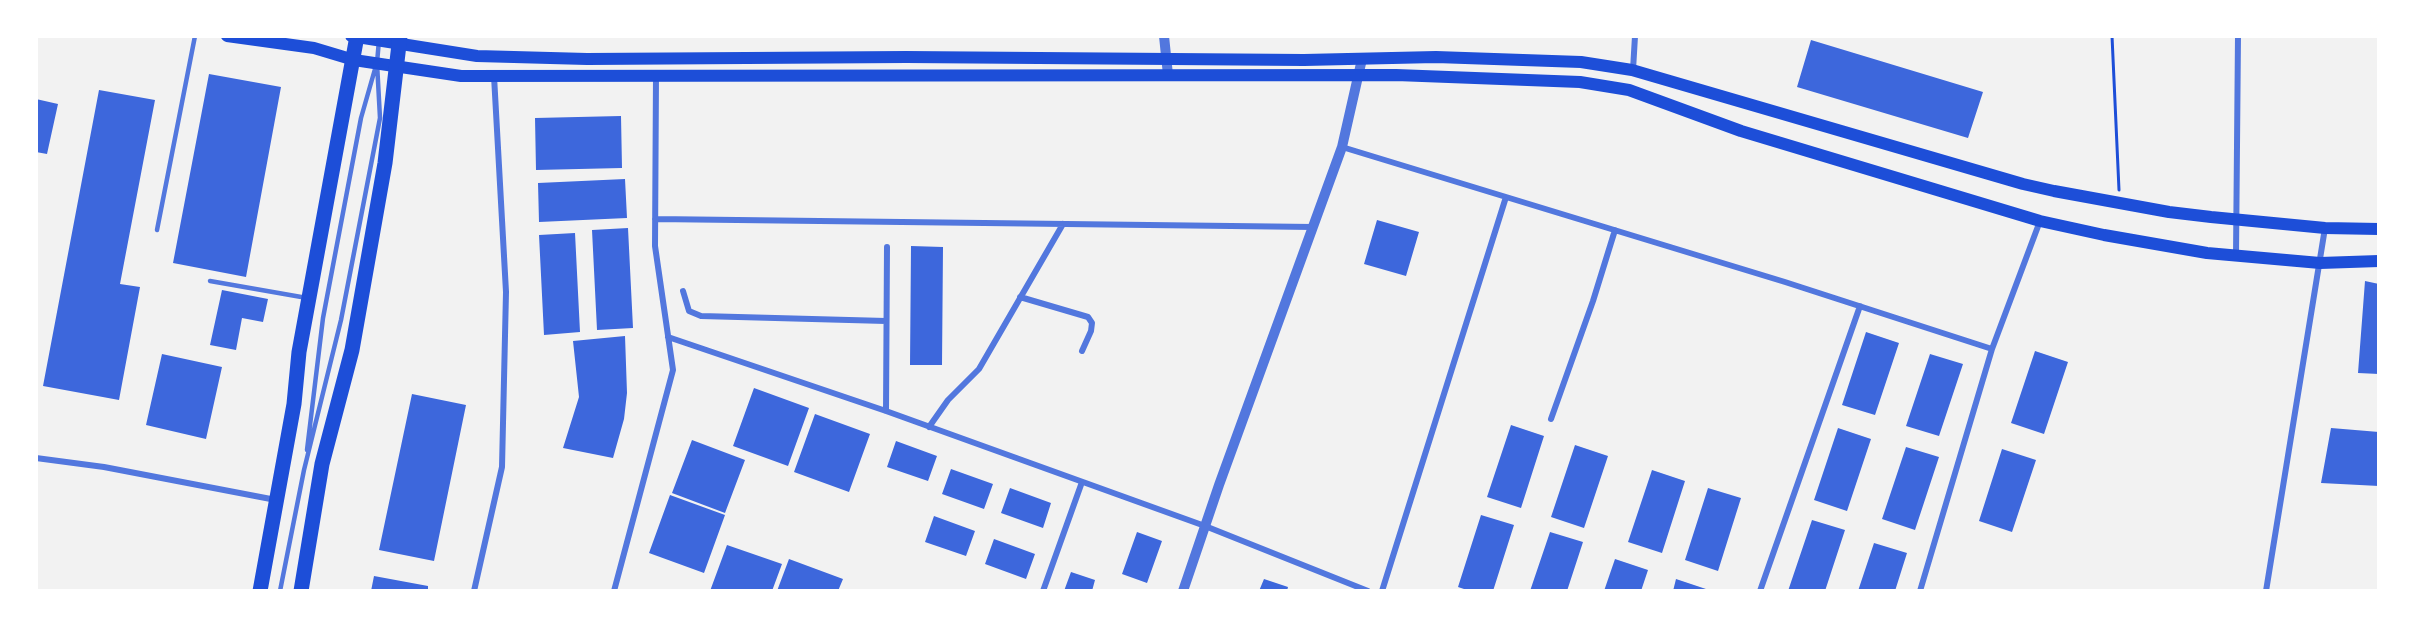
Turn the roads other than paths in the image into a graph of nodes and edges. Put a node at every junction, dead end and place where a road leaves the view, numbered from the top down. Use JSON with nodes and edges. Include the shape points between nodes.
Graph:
{"nodes":[{"id":1,"x":195,"y":36,"type":"edge"},
{"id":2,"x":227,"y":36,"type":"edge"},
{"id":3,"x":355,"y":36,"type":"edge"},
{"id":4,"x":1164,"y":36,"type":"edge"},
{"id":5,"x":1635,"y":36,"type":"edge"},
{"id":6,"x":2238,"y":36,"type":"edge"},
{"id":7,"x":379,"y":38,"type":"edge"},
{"id":8,"x":399,"y":40,"type":"edge"},
{"id":9,"x":1165,"y":58,"type":"junction"},
{"id":10,"x":1362,"y":59,"type":"junction"},
{"id":11,"x":354,"y":60,"type":"junction"},
{"id":12,"x":377,"y":63,"type":"junction"},
{"id":13,"x":396,"y":66,"type":"junction"},
{"id":14,"x":1632,"y":70,"type":"junction"},
{"id":15,"x":1168,"y":75,"type":"junction"},
{"id":16,"x":1359,"y":75,"type":"junction"},
{"id":17,"x":494,"y":76,"type":"junction"},
{"id":18,"x":656,"y":76,"type":"junction"},
{"id":19,"x":1342,"y":147,"type":"junction"},
{"id":20,"x":1506,"y":197,"type":"junction"},
{"id":21,"x":655,"y":219,"type":"junction"},
{"id":22,"x":2236,"y":219,"type":"junction"},
{"id":23,"x":2040,"y":221,"type":"junction"},
{"id":24,"x":1063,"y":224,"type":"junction"},
{"id":25,"x":1313,"y":227,"type":"junction"},
{"id":26,"x":2325,"y":228,"type":"junction"},
{"id":27,"x":2379,"y":229,"type":"edge"},
{"id":28,"x":157,"y":230,"type":"dead end"},
{"id":29,"x":1615,"y":230,"type":"junction"},
{"id":30,"x":886,"y":246,"type":"dead end"},
{"id":31,"x":2236,"y":255,"type":"junction"},
{"id":32,"x":2379,"y":261,"type":"edge"},
{"id":33,"x":2320,"y":263,"type":"junction"},
{"id":34,"x":210,"y":281,"type":"dead end"},
{"id":35,"x":682,"y":291,"type":"dead end"},
{"id":36,"x":1020,"y":297,"type":"junction"},
{"id":37,"x":309,"y":298,"type":"junction"},
{"id":38,"x":1860,"y":306,"type":"junction"},
{"id":39,"x":886,"y":321,"type":"junction"},
{"id":40,"x":668,"y":337,"type":"junction"},
{"id":41,"x":1992,"y":349,"type":"junction"},
{"id":42,"x":1082,"y":351,"type":"dead end"},
{"id":43,"x":886,"y":411,"type":"junction"},
{"id":44,"x":1551,"y":418,"type":"dead end"},
{"id":45,"x":929,"y":427,"type":"junction"},
{"id":46,"x":36,"y":458,"type":"edge"},
{"id":47,"x":304,"y":470,"type":"junction"},
{"id":48,"x":1082,"y":482,"type":"junction"},
{"id":49,"x":276,"y":500,"type":"junction"},
{"id":50,"x":1205,"y":526,"type":"junction"},
{"id":51,"x":260,"y":591,"type":"edge"},
{"id":52,"x":280,"y":591,"type":"edge"},
{"id":53,"x":301,"y":591,"type":"edge"},
{"id":54,"x":474,"y":591,"type":"edge"},
{"id":55,"x":614,"y":591,"type":"edge"},
{"id":56,"x":1043,"y":591,"type":"edge"},
{"id":57,"x":1183,"y":591,"type":"edge"},
{"id":58,"x":1368,"y":591,"type":"edge"},
{"id":59,"x":1382,"y":591,"type":"edge"},
{"id":60,"x":1760,"y":591,"type":"edge"},
{"id":61,"x":1920,"y":591,"type":"edge"},
{"id":62,"x":2266,"y":591,"type":"edge"}],
"edges":[{"from":1,"to":28,"type":"lane"},
{"from":2,"to":11,"type":"main road","via":[[314,48]]},
{"from":3,"to":7,"type":"main road"},
{"from":3,"to":11,"type":"main road"},
{"from":4,"to":9,"type":"street"},
{"from":5,"to":14,"type":"street"},
{"from":6,"to":22,"type":"street"},
{"from":7,"to":8,"type":"main road"},
{"from":7,"to":12,"type":"lane"},
{"from":8,"to":9,"type":"main road","via":[[477,56],[587,59]]},
{"from":8,"to":13,"type":"main road"},
{"from":9,"to":10,"type":"main road"},
{"from":9,"to":15,"type":"street"},
{"from":10,"to":14,"type":"main road","via":[[1436,57],[1581,62]]},
{"from":10,"to":16,"type":"street"},
{"from":11,"to":12,"type":"main road"},
{"from":11,"to":37,"type":"main road"},
{"from":12,"to":13,"type":"main road"},
{"from":12,"to":47,"type":"lane","via":[[361,118],[322,318]]},
{"from":12,"to":47,"type":"lane","via":[[380,118],[341,320]]},
{"from":13,"to":17,"type":"main road","via":[[461,76]]},
{"from":13,"to":53,"type":"main road","via":[[385,163],[352,350],[322,464]]},
{"from":14,"to":22,"type":"main road","via":[[2023,184],[2169,212]]},
{"from":15,"to":16,"type":"main road"},
{"from":15,"to":18,"type":"main road"},
{"from":16,"to":19,"type":"street"},
{"from":16,"to":23,"type":"main road","via":[[1580,82],[1629,90],[1741,131]]},
{"from":17,"to":18,"type":"main road"},
{"from":17,"to":54,"type":"street","via":[[506,292],[502,467]]},
{"from":18,"to":21,"type":"street"},
{"from":19,"to":20,"type":"street"},
{"from":19,"to":25,"type":"street"},
{"from":20,"to":29,"type":"street"},
{"from":20,"to":59,"type":"street"},
{"from":21,"to":24,"type":"street"},
{"from":21,"to":40,"type":"street"},
{"from":22,"to":26,"type":"main road"},
{"from":22,"to":31,"type":"street"},
{"from":23,"to":31,"type":"main road"},
{"from":23,"to":41,"type":"street"},
{"from":24,"to":25,"type":"street"},
{"from":24,"to":36,"type":"street"},
{"from":25,"to":50,"type":"street"},
{"from":26,"to":27,"type":"main road"},
{"from":26,"to":33,"type":"street"},
{"from":29,"to":38,"type":"street"},
{"from":29,"to":44,"type":"street"},
{"from":30,"to":39,"type":"street"},
{"from":31,"to":33,"type":"main road"},
{"from":32,"to":33,"type":"main road"},
{"from":33,"to":62,"type":"street"},
{"from":34,"to":37,"type":"lane"},
{"from":35,"to":39,"type":"street","via":[[689,310],[701,316]]},
{"from":36,"to":42,"type":"street","via":[[1088,317],[1091,331]]},
{"from":36,"to":45,"type":"street","via":[[979,369],[948,400]]},
{"from":37,"to":49,"type":"main road"},
{"from":38,"to":41,"type":"street"},
{"from":38,"to":60,"type":"street"},
{"from":39,"to":43,"type":"street"},
{"from":40,"to":43,"type":"street"},
{"from":40,"to":55,"type":"street","via":[[673,370]]},
{"from":41,"to":61,"type":"street"},
{"from":43,"to":45,"type":"street"},
{"from":45,"to":48,"type":"street"},
{"from":46,"to":49,"type":"street"},
{"from":47,"to":52,"type":"lane"},
{"from":48,"to":50,"type":"street"},
{"from":48,"to":56,"type":"street"},
{"from":49,"to":51,"type":"main road"},
{"from":50,"to":57,"type":"street"},
{"from":50,"to":58,"type":"street"}]}
